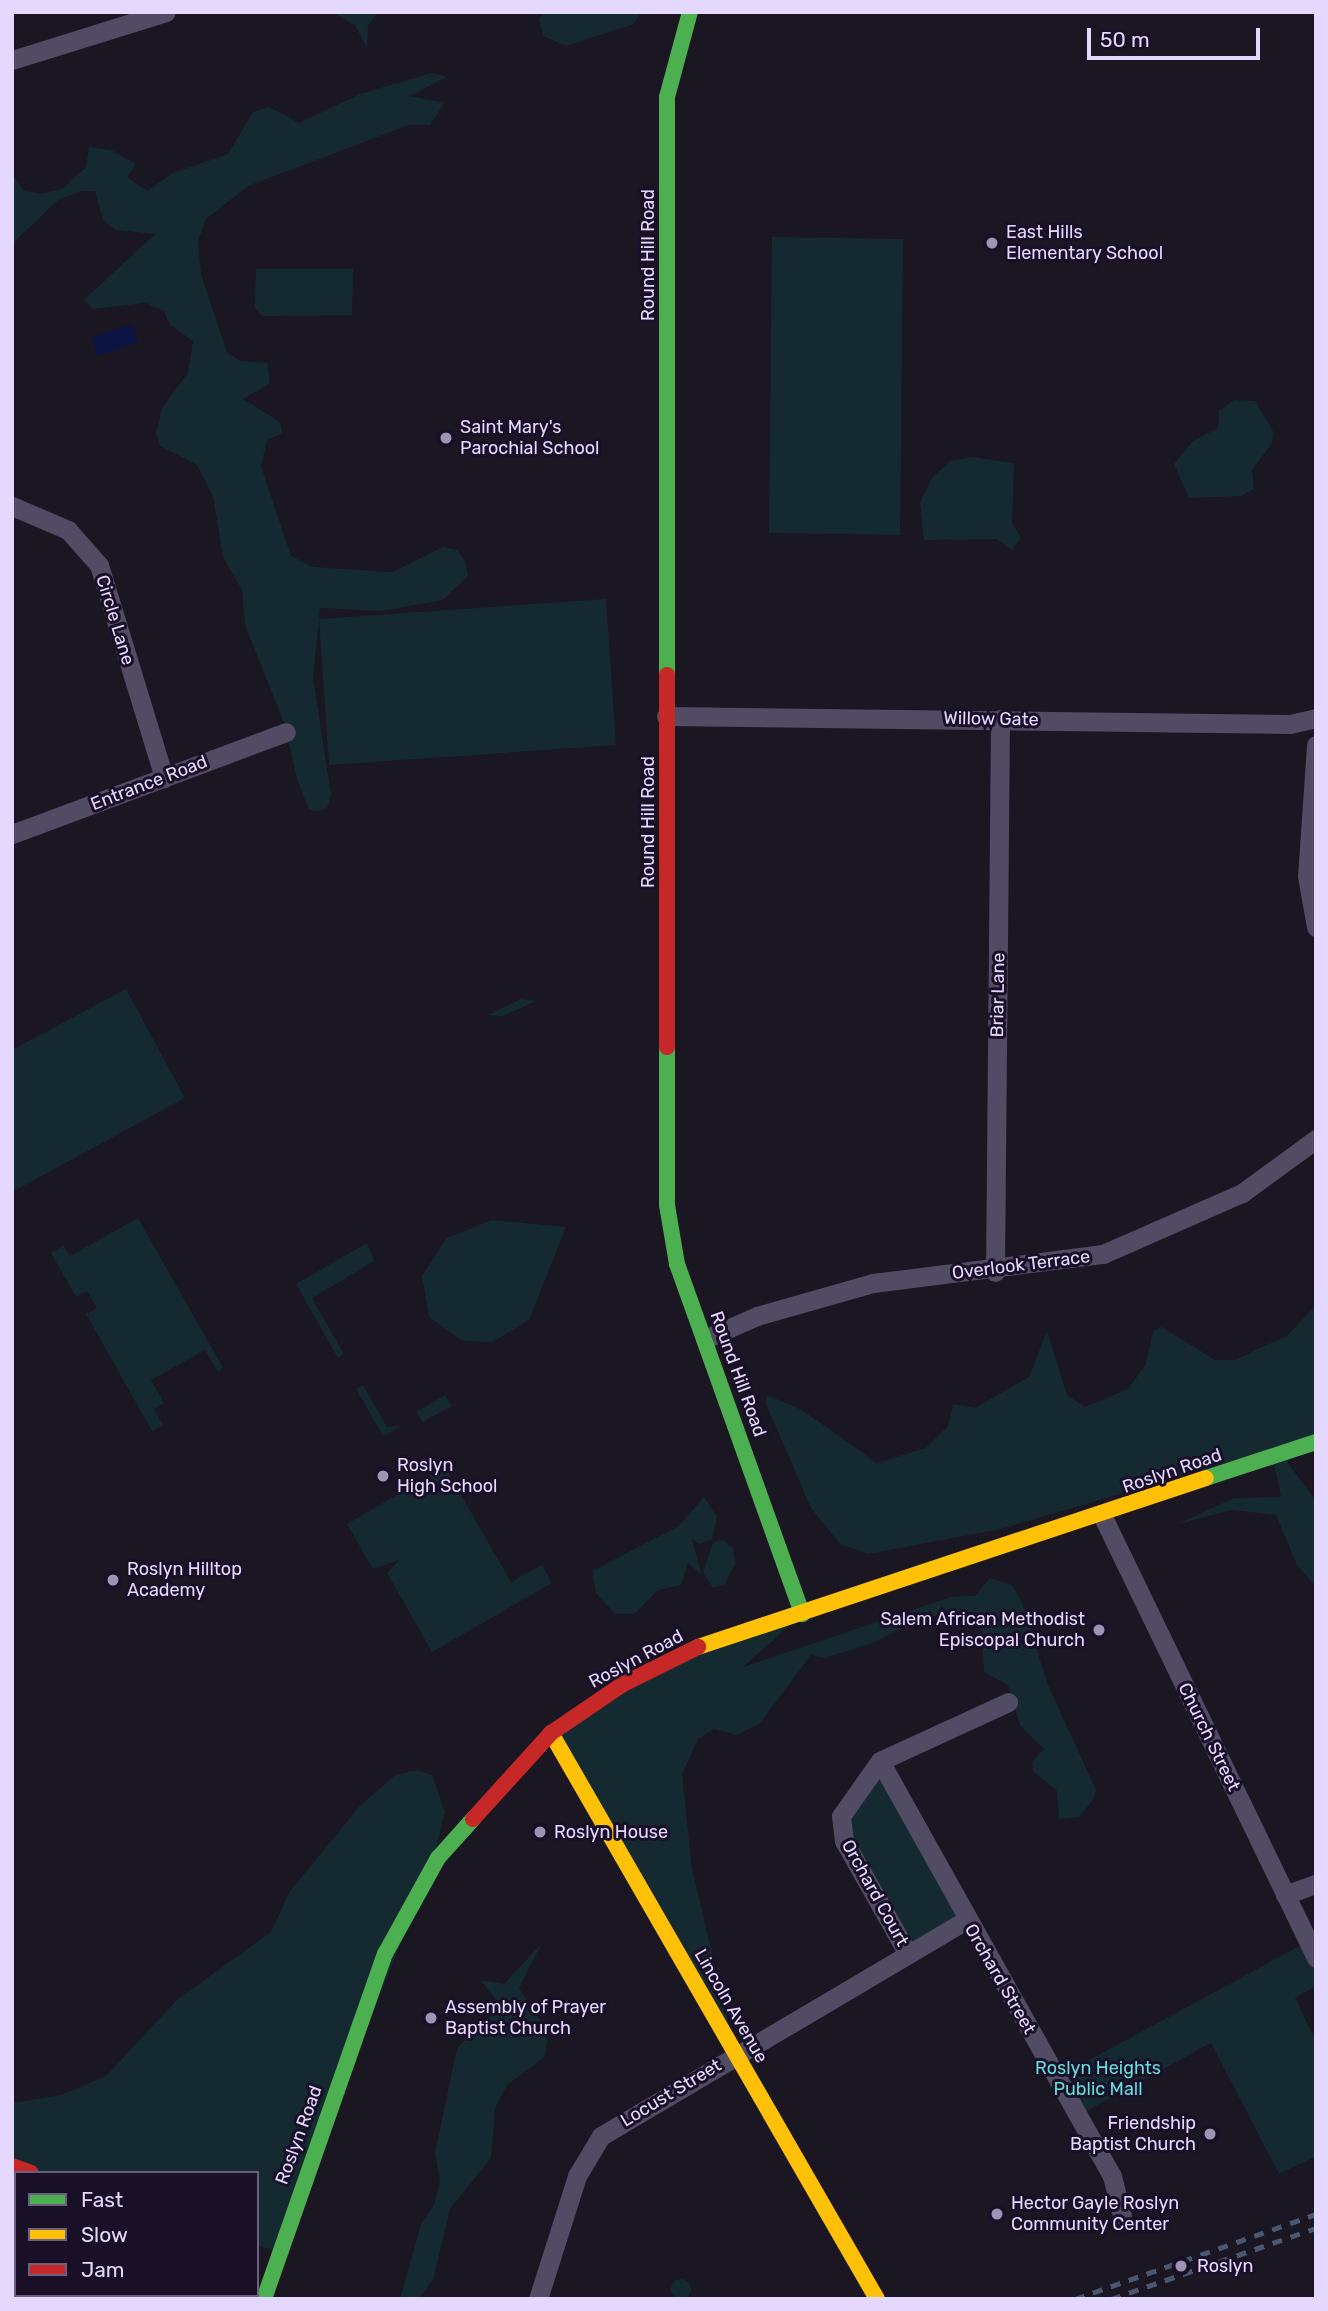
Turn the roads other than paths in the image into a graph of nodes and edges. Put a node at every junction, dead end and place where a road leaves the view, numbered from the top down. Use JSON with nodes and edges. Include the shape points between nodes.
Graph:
{"nodes":[{"id":1,"x":166,"y":12,"type":"edge"},
{"id":2,"x":708,"y":12,"type":"edge"},
{"id":3,"x":690,"y":17,"type":"edge"},
{"id":4,"x":12,"y":60,"type":"edge"},
{"id":5,"x":12,"y":506,"type":"edge"},
{"id":6,"x":666,"y":716,"type":"junction"},
{"id":7,"x":1316,"y":718,"type":"edge"},
{"id":8,"x":1000,"y":719,"type":"junction"},
{"id":9,"x":286,"y":732,"type":"dead end"},
{"id":10,"x":1316,"y":745,"type":"edge"},
{"id":11,"x":164,"y":778,"type":"junction"},
{"id":12,"x":12,"y":834,"type":"edge"},
{"id":13,"x":1316,"y":927,"type":"edge"},
{"id":14,"x":1316,"y":1139,"type":"edge"},
{"id":15,"x":995,"y":1272,"type":"junction"},
{"id":16,"x":705,"y":1339,"type":"junction"},
{"id":17,"x":1316,"y":1442,"type":"edge"},
{"id":18,"x":1102,"y":1515,"type":"junction"},
{"id":19,"x":802,"y":1614,"type":"junction"},
{"id":20,"x":1007,"y":1702,"type":"dead end"},
{"id":21,"x":551,"y":1733,"type":"junction"},
{"id":22,"x":880,"y":1761,"type":"junction"},
{"id":23,"x":1316,"y":1884,"type":"edge"},
{"id":24,"x":1285,"y":1895,"type":"junction"},
{"id":25,"x":966,"y":1920,"type":"junction"},
{"id":26,"x":908,"y":1954,"type":"junction"},
{"id":27,"x":1316,"y":1958,"type":"edge"},
{"id":28,"x":736,"y":2054,"type":"junction"},
{"id":29,"x":1122,"y":2215,"type":"dead end"},
{"id":30,"x":259,"y":2247,"type":"edge"},
{"id":31,"x":277,"y":2252,"type":"junction"},
{"id":32,"x":264,"y":2299,"type":"edge"},
{"id":33,"x":538,"y":2299,"type":"edge"},
{"id":34,"x":877,"y":2299,"type":"edge"}],
"edges":[{"from":1,"to":4,"type":"street"},
{"from":2,"to":3,"type":"street"},
{"from":3,"to":6,"type":"street","name":"Round Hill Road","via":[[673,60],[667,97]]},
{"from":5,"to":11,"type":"street","name":"Circle Lane","via":[[68,530],[99,565]]},
{"from":6,"to":8,"type":"street","name":"Willow Gate"},
{"from":6,"to":16,"type":"street","name":"Round Hill Road","via":[[667,1205],[677,1264]]},
{"from":7,"to":8,"type":"street","name":"Willow Gate","via":[[1290,724]]},
{"from":8,"to":15,"type":"street","name":"Briar Lane"},
{"from":9,"to":11,"type":"street","name":"Entrance Road"},
{"from":10,"to":13,"type":"street","via":[[1307,876]]},
{"from":11,"to":12,"type":"street","name":"Entrance Road"},
{"from":14,"to":15,"type":"street","name":"Overlook Terrace","via":[[1242,1193],[1170,1229],[1087,1258]]},
{"from":15,"to":16,"type":"street","name":"Overlook Terrace","via":[[873,1283],[757,1316]]},
{"from":16,"to":19,"type":"street","name":"Round Hill Road"},
{"from":17,"to":18,"type":"street","name":"Roslyn Road"},
{"from":18,"to":19,"type":"street","name":"Roslyn Road"},
{"from":18,"to":24,"type":"street","name":"Church Street"},
{"from":19,"to":21,"type":"street","name":"Roslyn Road","via":[[705,1644],[623,1684]]},
{"from":20,"to":22,"type":"street","name":"Orchard Court"},
{"from":21,"to":28,"type":"street","name":"Lincoln Avenue"},
{"from":21,"to":31,"type":"street","name":"Roslyn Road","via":[[467,1820],[394,1936]]},
{"from":22,"to":25,"type":"street","name":"Orchard Street"},
{"from":22,"to":26,"type":"street","name":"Orchard Court","via":[[846,1804],[841,1828]]},
{"from":23,"to":24,"type":"street"},
{"from":24,"to":27,"type":"street","name":"Church Street"},
{"from":25,"to":26,"type":"street","name":"Locust Street"},
{"from":25,"to":29,"type":"street","name":"Orchard Street","via":[[1112,2176]]},
{"from":26,"to":28,"type":"street","name":"Locust Street"},
{"from":28,"to":33,"type":"street","name":"Locust Street","via":[[593,2145]]},
{"from":28,"to":34,"type":"street","name":"Lincoln Avenue"},
{"from":30,"to":31,"type":"street"},
{"from":31,"to":32,"type":"street","name":"Roslyn Road"}]}
